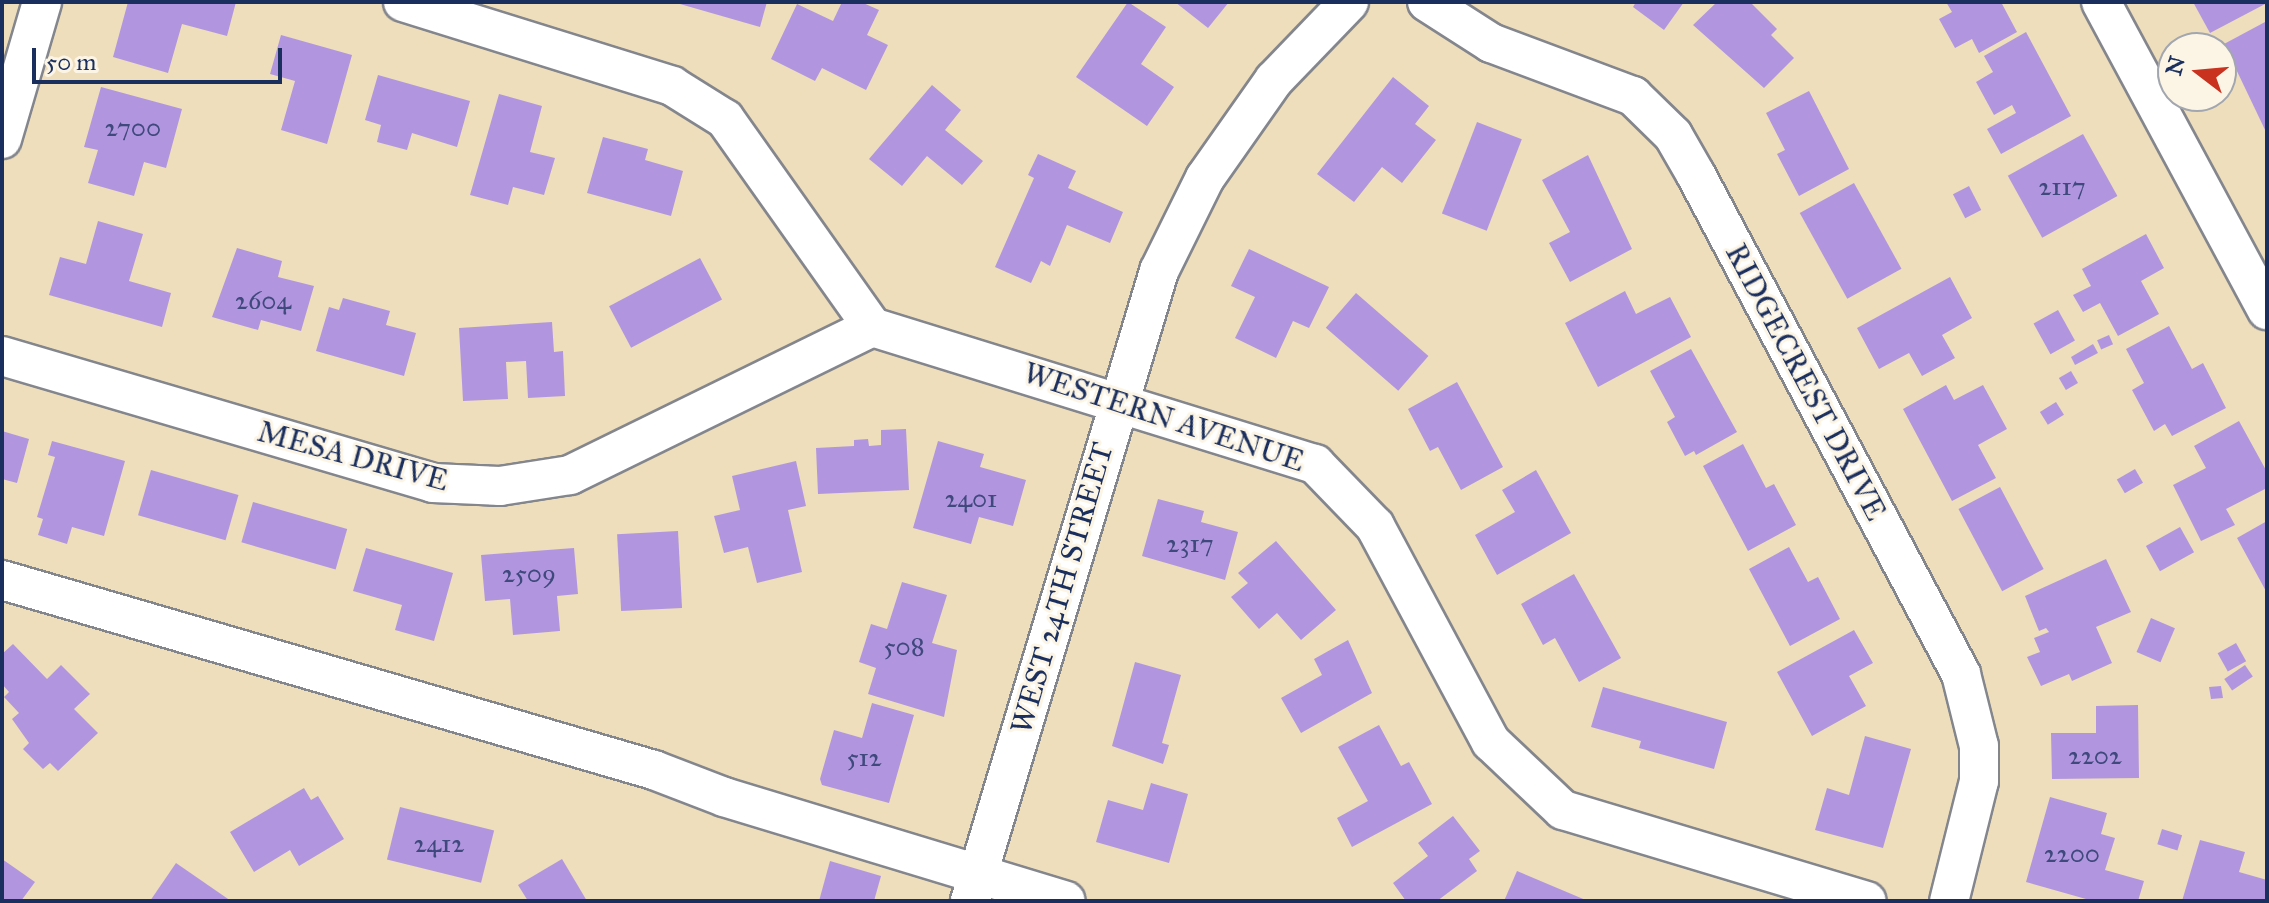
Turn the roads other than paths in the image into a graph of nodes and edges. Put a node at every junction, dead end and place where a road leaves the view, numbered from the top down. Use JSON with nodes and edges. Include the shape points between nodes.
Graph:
{"nodes":[{"id":1,"x":42,"y":2,"type":"edge"},
{"id":2,"x":403,"y":2,"type":"edge"},
{"id":3,"x":1349,"y":2,"type":"edge"},
{"id":4,"x":1427,"y":2,"type":"edge"},
{"id":5,"x":2101,"y":2,"type":"edge"},
{"id":6,"x":2,"y":139,"type":"edge"},
{"id":7,"x":2267,"y":310,"type":"edge"},
{"id":8,"x":872,"y":327,"type":"junction"},
{"id":9,"x":2,"y":356,"type":"edge"},
{"id":10,"x":1117,"y":399,"type":"junction"},
{"id":11,"x":2,"y":580,"type":"edge"},
{"id":12,"x":974,"y":888,"type":"edge"},
{"id":13,"x":1066,"y":901,"type":"edge"},
{"id":14,"x":1867,"y":901,"type":"edge"},
{"id":15,"x":1949,"y":901,"type":"edge"}],
"edges":[{"from":1,"to":6,"type":"street"},
{"from":2,"to":8,"type":"street","via":[[672,86],[725,119]]},
{"from":3,"to":10,"type":"street","name":"WEST 24TH STREET","via":[[1274,80],[1205,178],[1159,271]]},
{"from":4,"to":15,"type":"street","name":"RIDGECREST DRIVE","via":[[1491,43],[1633,96],[1673,135],[1961,674],[1975,721],[1979,781]]},
{"from":5,"to":7,"type":"street"},
{"from":8,"to":9,"type":"street","name":"MESA DRIVE","via":[[570,475],[500,486],[433,483]]},
{"from":8,"to":10,"type":"street","name":"WESTERN AVENUE"},
{"from":10,"to":12,"type":"street","name":"WEST 24TH STREET"},
{"from":10,"to":14,"type":"street","name":"WESTERN AVENUE","via":[[1315,464],[1375,526],[1491,742],[1563,810]]},
{"from":11,"to":12,"type":"street","via":[[654,770]]},
{"from":12,"to":13,"type":"street"}]}
